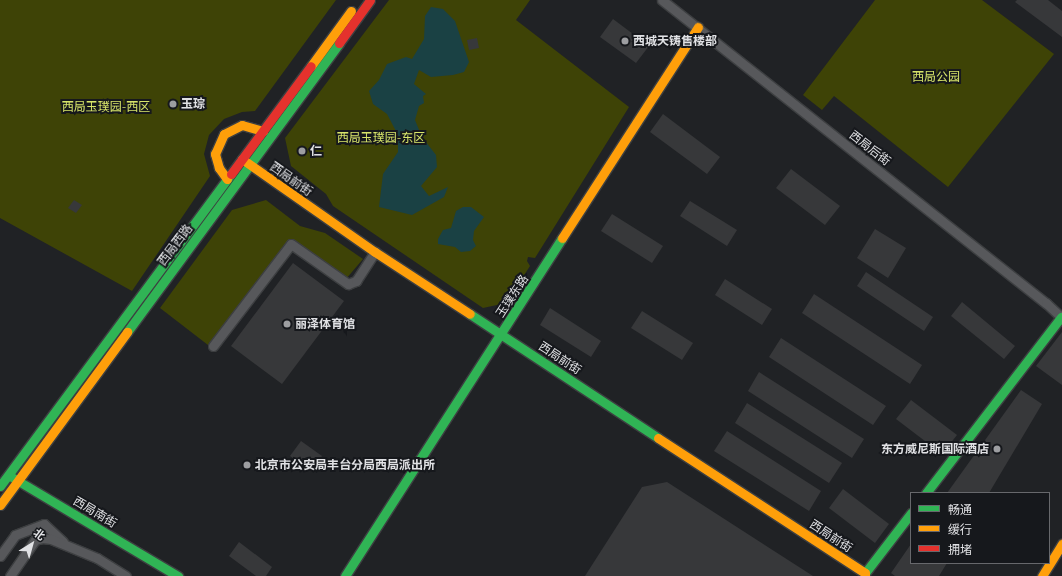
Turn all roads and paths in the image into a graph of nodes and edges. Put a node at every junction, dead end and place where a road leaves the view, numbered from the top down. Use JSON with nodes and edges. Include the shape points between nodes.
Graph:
{"nodes":[{"id":1,"x":359,"y":0,"type":"edge"},
{"id":2,"x":370,"y":0,"type":"edge"},
{"id":3,"x":662,"y":0,"type":"edge"},
{"id":4,"x":698,"y":27,"type":"junction"},
{"id":5,"x":263,"y":130,"type":"junction"},
{"id":6,"x":242,"y":159,"type":"junction"},
{"id":7,"x":250,"y":164,"type":"junction"},
{"id":8,"x":227,"y":179,"type":"junction"},
{"id":9,"x":376,"y":252,"type":"junction"},
{"id":10,"x":1061,"y":318,"type":"edge"},
{"id":11,"x":501,"y":334,"type":"junction"},
{"id":12,"x":213,"y":346,"type":"dead end"},
{"id":13,"x":4,"y":472,"type":"edge"},
{"id":14,"x":16,"y":480,"type":"junction"},
{"id":15,"x":0,"y":486,"type":"edge"},
{"id":16,"x":927,"y":492,"type":"edge"},
{"id":17,"x":0,"y":505,"type":"edge"},
{"id":18,"x":910,"y":514,"type":"edge"},
{"id":19,"x":1062,"y":544,"type":"edge"},
{"id":20,"x":66,"y":547,"type":"junction"},
{"id":21,"x":0,"y":556,"type":"edge"},
{"id":22,"x":1050,"y":563,"type":"edge"},
{"id":23,"x":1050,"y":564,"type":"edge"},
{"id":24,"x":865,"y":574,"type":"edge"},
{"id":25,"x":10,"y":576,"type":"edge"},
{"id":26,"x":126,"y":576,"type":"edge"},
{"id":27,"x":178,"y":576,"type":"edge"},
{"id":28,"x":345,"y":576,"type":"edge"},
{"id":29,"x":1042,"y":576,"type":"edge"}],
"edges":[{"from":1,"to":5,"type":"street","name":"西局西路"},
{"from":2,"to":7,"type":"street","name":"西局西路"},
{"from":3,"to":4,"type":"street","name":"西局后街"},
{"from":4,"to":10,"type":"street","name":"西局后街","via":[[1040,298]]},
{"from":4,"to":11,"type":"street","name":"玉璞东路"},
{"from":5,"to":6,"type":"street","name":"西局西路"},
{"from":5,"to":8,"type":"street","via":[[242,125],[224,134],[215,154],[219,168]]},
{"from":6,"to":7,"type":"street","name":"西局前街"},
{"from":6,"to":8,"type":"street","name":"西局西路"},
{"from":7,"to":9,"type":"street","name":"西局前街"},
{"from":7,"to":14,"type":"street","name":"西局西路"},
{"from":8,"to":13,"type":"street","name":"西局西路"},
{"from":9,"to":11,"type":"street","name":"西局前街"},
{"from":9,"to":12,"type":"street","via":[[356,281],[348,284],[290,244]]},
{"from":10,"to":16,"type":"street"},
{"from":11,"to":24,"type":"street","name":"西局前街"},
{"from":11,"to":28,"type":"street","name":"玉璞东路"},
{"from":13,"to":14,"type":"street","name":"西局南街"},
{"from":13,"to":15,"type":"street","name":"西局西路"},
{"from":14,"to":17,"type":"street","name":"西局西路"},
{"from":14,"to":27,"type":"street","name":"西局南街"},
{"from":18,"to":24,"type":"street"},
{"from":19,"to":22,"type":"street"},
{"from":20,"to":21,"type":"street","via":[[44,524],[15,535]]},
{"from":20,"to":25,"type":"street","via":[[51,539],[35,540]]},
{"from":20,"to":26,"type":"street","via":[[97,558]]},
{"from":23,"to":29,"type":"street"}]}
